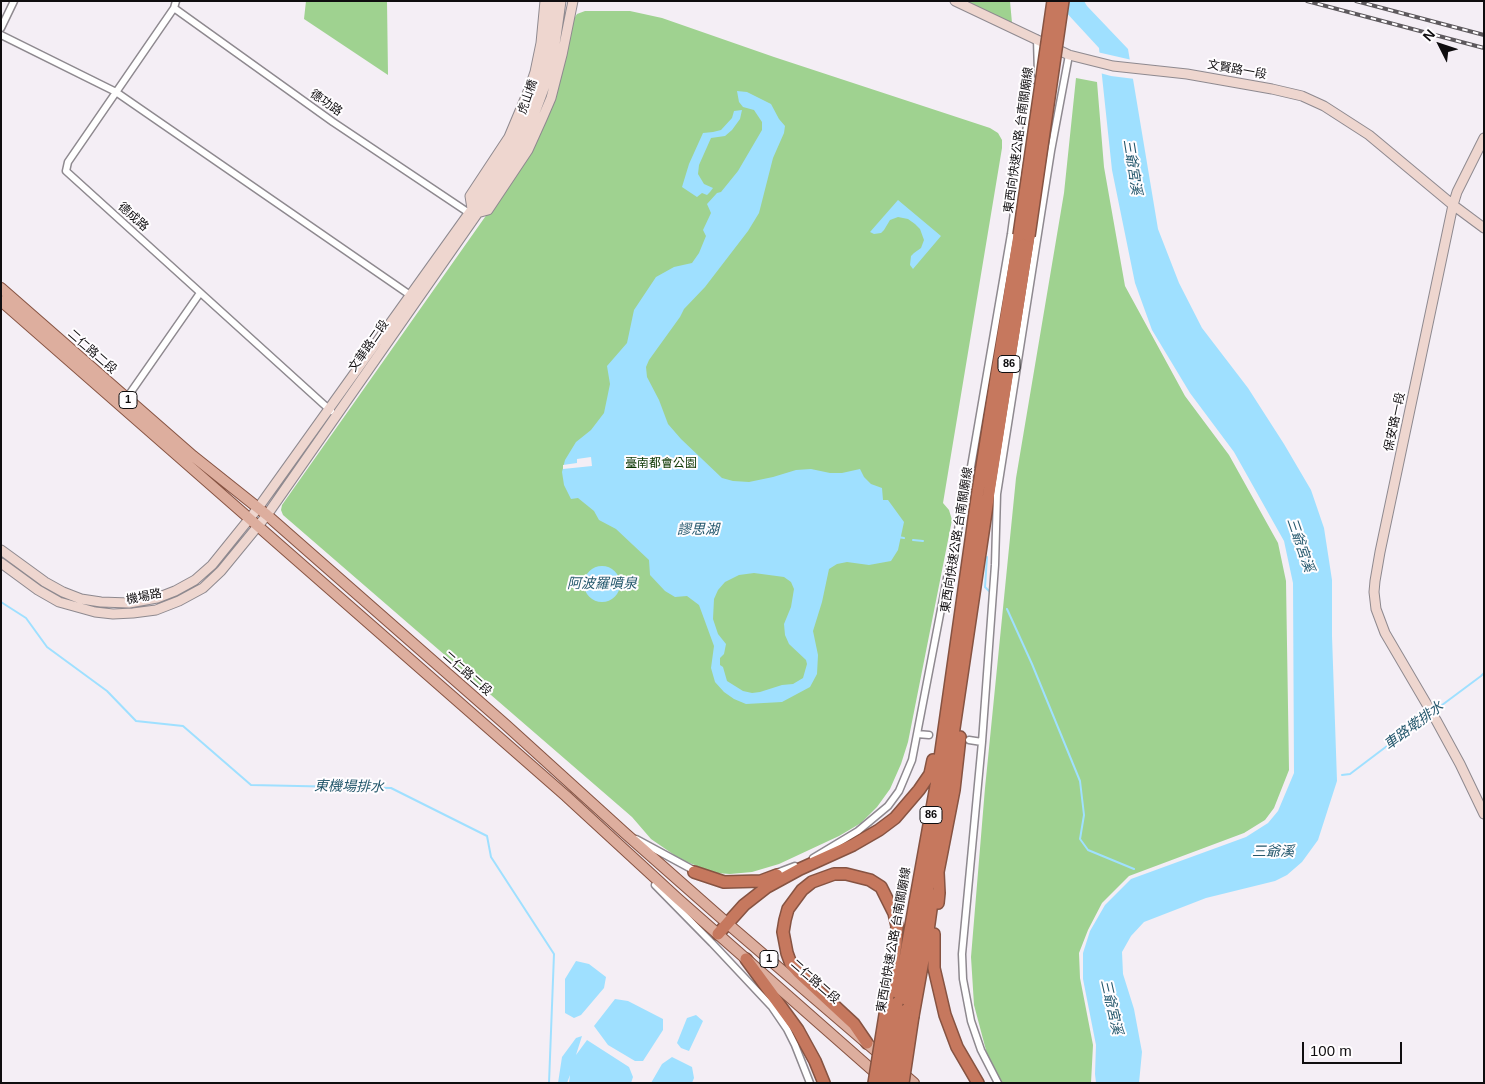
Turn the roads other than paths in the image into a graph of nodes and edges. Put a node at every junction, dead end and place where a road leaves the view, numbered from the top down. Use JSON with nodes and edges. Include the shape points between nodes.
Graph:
{"nodes":[{"id":1,"x":14,"y":1,"type":"edge"},
{"id":2,"x":545,"y":1,"type":"edge"},
{"id":3,"x":553,"y":1,"type":"edge"},
{"id":4,"x":561,"y":1,"type":"edge"},
{"id":5,"x":573,"y":1,"type":"edge"},
{"id":6,"x":955,"y":1,"type":"edge"},
{"id":7,"x":1053,"y":1,"type":"edge"},
{"id":8,"x":1063,"y":1,"type":"edge"},
{"id":9,"x":175,"y":5,"type":"edge"},
{"id":10,"x":1,"y":28,"type":"edge"},
{"id":11,"x":1,"y":36,"type":"edge"},
{"id":12,"x":1037,"y":39,"type":"junction"},
{"id":13,"x":1069,"y":55,"type":"junction"},
{"id":14,"x":116,"y":92,"type":"junction"},
{"id":15,"x":1484,"y":138,"type":"edge"},
{"id":16,"x":489,"y":189,"type":"junction"},
{"id":17,"x":1453,"y":204,"type":"junction"},
{"id":18,"x":472,"y":212,"type":"junction"},
{"id":19,"x":1484,"y":228,"type":"edge"},
{"id":20,"x":1024,"y":236,"type":"junction"},
{"id":21,"x":1,"y":288,"type":"edge"},
{"id":22,"x":200,"y":293,"type":"junction"},
{"id":23,"x":410,"y":295,"type":"junction"},
{"id":24,"x":1,"y":301,"type":"edge"},
{"id":25,"x":126,"y":399,"type":"junction"},
{"id":26,"x":333,"y":412,"type":"junction"},
{"id":27,"x":983,"y":492,"type":"junction"},
{"id":28,"x":262,"y":511,"type":"junction"},
{"id":29,"x":254,"y":523,"type":"junction"},
{"id":30,"x":976,"y":541,"type":"junction"},
{"id":31,"x":1,"y":550,"type":"edge"},
{"id":32,"x":1,"y":563,"type":"edge"},
{"id":33,"x":958,"y":626,"type":"junction"},
{"id":34,"x":960,"y":691,"type":"junction"},
{"id":35,"x":917,"y":734,"type":"junction"},
{"id":36,"x":929,"y":735,"type":"dead end"},
{"id":37,"x":969,"y":740,"type":"dead end"},
{"id":38,"x":982,"y":742,"type":"junction"},
{"id":39,"x":566,"y":796,"type":"junction"},
{"id":40,"x":1484,"y":814,"type":"edge"},
{"id":41,"x":626,"y":834,"type":"junction"},
{"id":42,"x":800,"y":869,"type":"junction"},
{"id":43,"x":694,"y":872,"type":"junction"},
{"id":44,"x":938,"y":872,"type":"junction"},
{"id":45,"x":728,"y":924,"type":"junction"},
{"id":46,"x":718,"y":934,"type":"junction"},
{"id":47,"x":746,"y":959,"type":"junction"},
{"id":48,"x":901,"y":1006,"type":"junction"},
{"id":49,"x":867,"y":1043,"type":"junction"},
{"id":50,"x":810,"y":1083,"type":"edge"},
{"id":51,"x":824,"y":1083,"type":"edge"},
{"id":52,"x":874,"y":1083,"type":"edge"},
{"id":53,"x":885,"y":1083,"type":"edge"},
{"id":54,"x":894,"y":1083,"type":"edge"},
{"id":55,"x":903,"y":1083,"type":"edge"},
{"id":56,"x":914,"y":1083,"type":"edge"},
{"id":57,"x":978,"y":1083,"type":"edge"},
{"id":58,"x":998,"y":1083,"type":"edge"}],
"edges":[{"from":1,"to":10,"type":"street"},
{"from":2,"to":18,"type":"street","via":[[536,72],[509,137],[470,196]]},
{"from":3,"to":16,"type":"street","name":"虎山橋","via":[[539,81],[512,147]]},
{"from":4,"to":16,"type":"street","name":"虎山橋","via":[[554,52],[538,109],[507,171]]},
{"from":5,"to":18,"type":"street","via":[[553,90],[528,150],[488,210]]},
{"from":6,"to":12,"type":"street","name":"文賢路一段"},
{"from":7,"to":20,"type":"highway","name":"東西向快速公路 台南關廟線","number":"86","bridge":true},
{"from":8,"to":20,"type":"highway","name":"東西向快速公路 台南關廟線","number":"86","bridge":true},
{"from":9,"to":14,"type":"street","name":"德成路"},
{"from":9,"to":18,"type":"street","name":"德功路","via":[[333,122]]},
{"from":11,"to":14,"type":"street"},
{"from":12,"to":13,"type":"street","name":"文賢路一段"},
{"from":12,"to":20,"type":"street","via":[[1038,75],[1023,146]]},
{"from":13,"to":17,"type":"street","name":"文賢路一段","via":[[1113,66],[1187,74],[1302,96],[1369,134]]},
{"from":13,"to":20,"type":"street","via":[[1051,151]]},
{"from":14,"to":22,"type":"street","name":"德成路","via":[[68,162],[66,171]]},
{"from":14,"to":23,"type":"street"},
{"from":15,"to":17,"type":"street","name":"保安路一段"},
{"from":16,"to":18,"type":"street","name":"文華路二段"},
{"from":17,"to":19,"type":"street","name":"文賢路一段"},
{"from":17,"to":40,"type":"street","name":"保安路一段","via":[[1374,586],[1381,624],[1460,764]]},
{"from":18,"to":23,"type":"street","name":"文華路二段"},
{"from":18,"to":26,"type":"street","name":"文華路二段"},
{"from":20,"to":27,"type":"highway","name":"東西向快速公路 台南關廟線","number":"86"},
{"from":20,"to":27,"type":"street"},
{"from":21,"to":25,"type":"main road","name":"二仁路二段","number":"1"},
{"from":22,"to":25,"type":"street"},
{"from":22,"to":26,"type":"street","name":"德成路"},
{"from":23,"to":26,"type":"street","name":"文華路二段"},
{"from":24,"to":29,"type":"main road","name":"二仁路二段","number":"1"},
{"from":25,"to":28,"type":"main road","name":"二仁路二段","number":"1"},
{"from":26,"to":28,"type":"street","name":"文華路二段"},
{"from":27,"to":30,"type":"highway","name":"東西向快速公路 台南關廟線","number":"86"},
{"from":27,"to":35,"type":"street","via":[[956,538]]},
{"from":27,"to":38,"type":"street","via":[[996,544]]},
{"from":28,"to":29,"type":"street","name":"機場路"},
{"from":28,"to":41,"type":"main road","name":"二仁路二段","number":"1"},
{"from":29,"to":31,"type":"street","name":"機場路","via":[[195,580],[157,598],[129,603],[81,599],[63,592]]},
{"from":29,"to":32,"type":"street","name":"機場路","via":[[222,572],[203,588],[156,610],[113,614],[59,602]]},
{"from":29,"to":39,"type":"main road","name":"二仁路二段","number":"1"},
{"from":30,"to":33,"type":"highway","name":"東西向快速公路 台南關廟線","number":"86"},
{"from":30,"to":34,"type":"highway","name":"東西向快速公路 台南關廟線","number":"86"},
{"from":33,"to":42,"type":"highway","via":[[930,774],[895,818],[879,830]]},
{"from":33,"to":48,"type":"highway","name":"東西向快速公路 台南關廟線","number":"86"},
{"from":34,"to":44,"type":"highway","via":[[964,705],[954,790]]},
{"from":34,"to":48,"type":"highway","name":"東西向快速公路 台南關廟線","number":"86","via":[[945,789]]},
{"from":35,"to":36,"type":"street"},
{"from":35,"to":43,"type":"street","via":[[912,760],[899,791],[874,819],[841,842],[789,869],[765,876],[738,878]]},
{"from":37,"to":38,"type":"street"},
{"from":38,"to":58,"type":"street","via":[[964,928],[963,979],[981,1050]]},
{"from":39,"to":46,"type":"main road","name":"二仁路二段","number":"1"},
{"from":39,"to":50,"type":"street","via":[[569,804],[650,880],[772,1007],[787,1029]]},
{"from":41,"to":43,"type":"street"},
{"from":41,"to":45,"type":"main road","name":"二仁路二段","number":"1"},
{"from":42,"to":43,"type":"highway","via":[[747,882],[724,882]]},
{"from":42,"to":45,"type":"highway","via":[[756,895]]},
{"from":44,"to":48,"type":"highway"},
{"from":44,"to":57,"type":"highway","via":[[934,968],[957,1047]]},
{"from":45,"to":46,"type":"highway"},
{"from":45,"to":49,"type":"main road","name":"二仁路二段","number":"1"},
{"from":46,"to":47,"type":"main road","name":"二仁路二段","number":"1"},
{"from":47,"to":51,"type":"highway","via":[[798,1030]]},
{"from":47,"to":53,"type":"main road","name":"二仁路二段","number":"1"},
{"from":48,"to":49,"type":"highway","via":[[897,926],[881,887],[870,880],[846,874],[834,874],[812,882],[795,898],[787,914],[783,932],[787,953],[798,972],[854,1024]]},
{"from":48,"to":52,"type":"highway","bridge":true},
{"from":48,"to":53,"type":"highway","name":"東西向快速公路 台南關廟線","number":"86","bridge":true},
{"from":48,"to":54,"type":"highway","name":"東西向快速公路 台南關廟線","number":"86","bridge":true},
{"from":48,"to":55,"type":"highway","bridge":true},
{"from":49,"to":56,"type":"main road","name":"二仁路二段","number":"1"}]}
